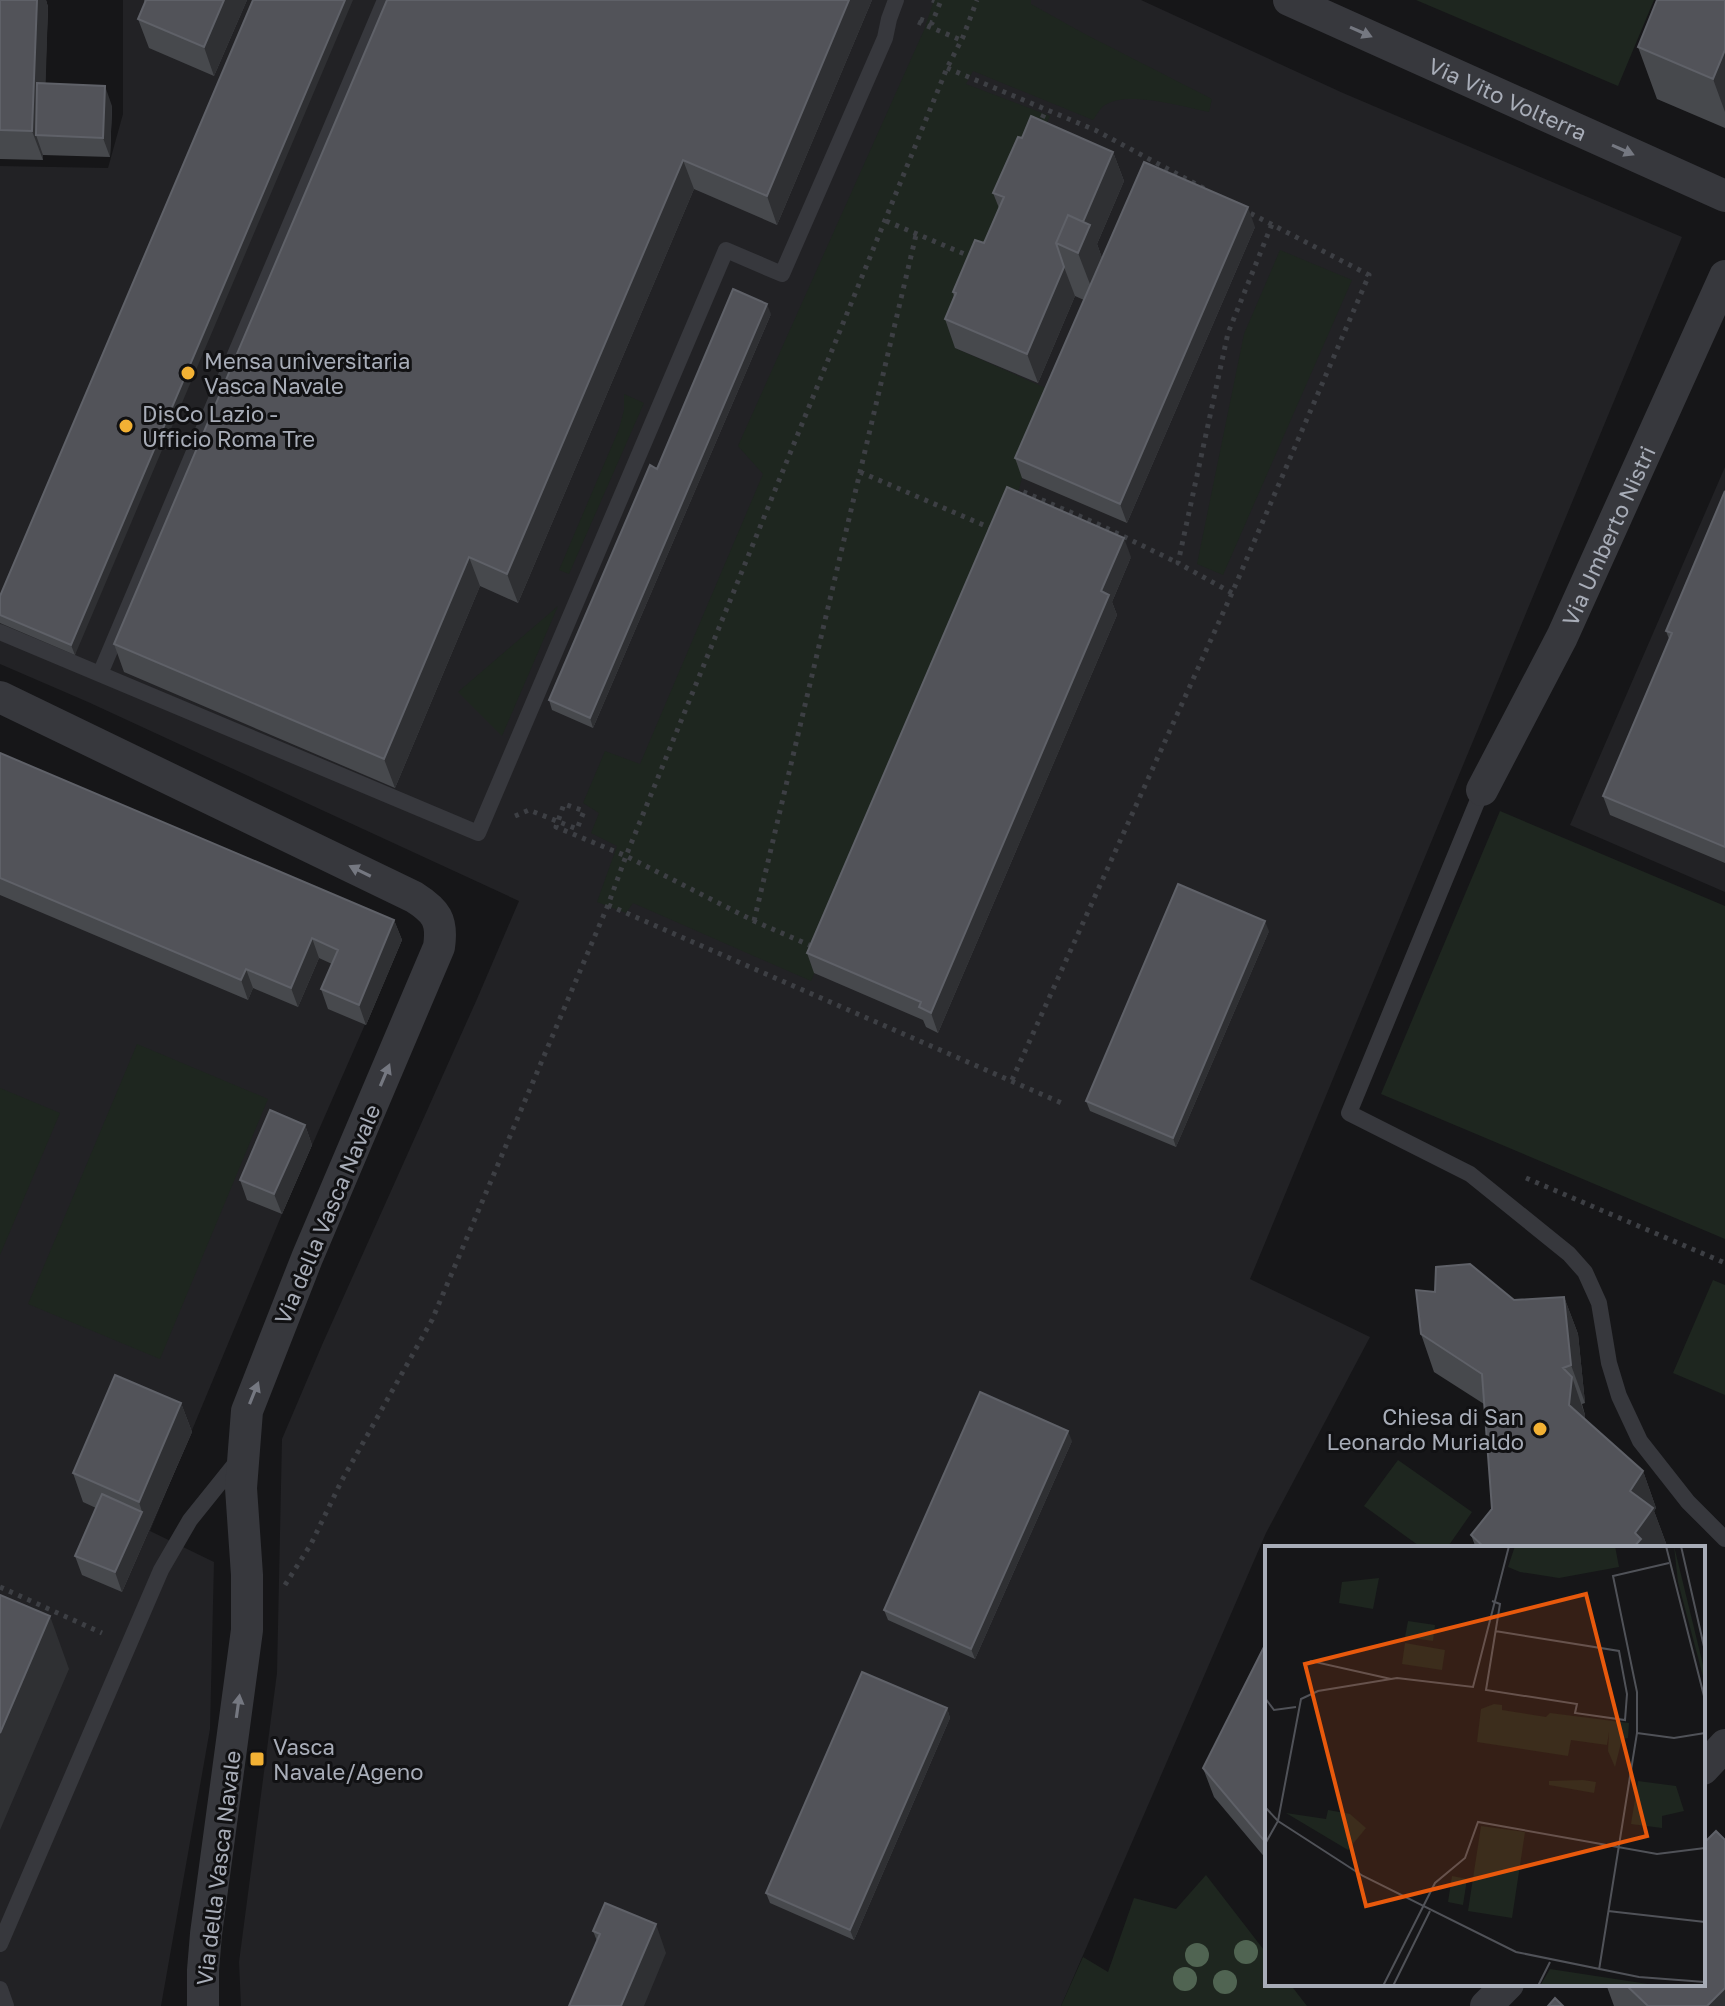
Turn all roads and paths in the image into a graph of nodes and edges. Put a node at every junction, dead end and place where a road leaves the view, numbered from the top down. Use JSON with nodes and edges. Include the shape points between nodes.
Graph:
{"nodes":[{"id":1,"x":385,"y":0,"type":"edge"},
{"id":2,"x":896,"y":0,"type":"edge"},
{"id":3,"x":932,"y":0,"type":"edge"},
{"id":4,"x":977,"y":0,"type":"edge"},
{"id":5,"x":1289,"y":0,"type":"edge"},
{"id":6,"x":924,"y":20,"type":"dead end"},
{"id":7,"x":937,"y":30,"type":"dead end"},
{"id":8,"x":961,"y":40,"type":"junction"},
{"id":9,"x":947,"y":68,"type":"junction"},
{"id":10,"x":1046,"y":110,"type":"junction"},
{"id":11,"x":1034,"y":137,"type":"edge"},
{"id":12,"x":1217,"y":195,"type":"edge"},
{"id":13,"x":1725,"y":196,"type":"edge"},
{"id":14,"x":1231,"y":203,"type":"edge"},
{"id":15,"x":886,"y":221,"type":"junction"},
{"id":16,"x":1272,"y":224,"type":"junction"},
{"id":17,"x":916,"y":235,"type":"junction"},
{"id":18,"x":981,"y":261,"type":"edge"},
{"id":19,"x":1725,"y":276,"type":"edge"},
{"id":20,"x":860,"y":472,"type":"junction"},
{"id":21,"x":1013,"y":504,"type":"edge"},
{"id":22,"x":1000,"y":532,"type":"edge"},
{"id":23,"x":1178,"y":563,"type":"junction"},
{"id":24,"x":1232,"y":593,"type":"junction"},
{"id":25,"x":0,"y":632,"type":"edge"},
{"id":26,"x":100,"y":674,"type":"junction"},
{"id":27,"x":0,"y":697,"type":"edge"},
{"id":28,"x":1482,"y":790,"type":"joint"},
{"id":29,"x":478,"y":833,"type":"junction"},
{"id":30,"x":626,"y":856,"type":"junction"},
{"id":31,"x":608,"y":905,"type":"junction"},
{"id":32,"x":754,"y":921,"type":"junction"},
{"id":33,"x":820,"y":950,"type":"edge"},
{"id":34,"x":1012,"y":1080,"type":"junction"},
{"id":35,"x":1064,"y":1104,"type":"dead end"},
{"id":36,"x":1526,"y":1179,"type":"dead end"},
{"id":37,"x":1725,"y":1263,"type":"edge"},
{"id":38,"x":242,"y":1455,"type":"junction"},
{"id":39,"x":1725,"y":1539,"type":"edge"},
{"id":40,"x":0,"y":1587,"type":"edge"},
{"id":41,"x":279,"y":1595,"type":"dead end"},
{"id":42,"x":129,"y":1645,"type":"junction"},
{"id":43,"x":1725,"y":1745,"type":"edge"},
{"id":44,"x":1705,"y":1767,"type":"edge"},
{"id":45,"x":0,"y":1944,"type":"edge"},
{"id":46,"x":1506,"y":1986,"type":"edge"},
{"id":47,"x":0,"y":1989,"type":"edge"},
{"id":48,"x":6,"y":2006,"type":"edge"},
{"id":49,"x":203,"y":2006,"type":"edge"},
{"id":50,"x":1486,"y":2006,"type":"edge"}],
"edges":[{"from":1,"to":26,"type":"lane"},
{"from":2,"to":29,"type":"lane","via":[[885,38],[782,274],[726,250]]},
{"from":3,"to":6,"type":"path","via":[[940,3],[932,23]]},
{"from":4,"to":8,"type":"path"},
{"from":5,"to":13,"type":"street","name":"Via Vito Volterra","one_way":true},
{"from":7,"to":8,"type":"path"},
{"from":8,"to":9,"type":"path"},
{"from":9,"to":10,"type":"path"},
{"from":9,"to":15,"type":"path"},
{"from":10,"to":11,"type":"path"},
{"from":10,"to":12,"type":"path"},
{"from":14,"to":16,"type":"path"},
{"from":15,"to":17,"type":"path"},
{"from":15,"to":30,"type":"path"},
{"from":16,"to":23,"type":"path","via":[[1228,333]]},
{"from":16,"to":24,"type":"path","via":[[1369,275]]},
{"from":17,"to":18,"type":"path"},
{"from":17,"to":20,"type":"path"},
{"from":19,"to":28,"type":"street","name":"Via Umberto Nistri","via":[[1562,637]]},
{"from":20,"to":22,"type":"path"},
{"from":20,"to":32,"type":"path"},
{"from":21,"to":23,"type":"path","via":[[1019,490]]},
{"from":23,"to":24,"type":"path"},
{"from":24,"to":34,"type":"path"},
{"from":25,"to":26,"type":"lane"},
{"from":26,"to":29,"type":"lane"},
{"from":38,"to":27,"type":"street","name":"Via della Vasca Navale","one_way":true,"via":[[252,1397],[439,947],[437,917],[414,897]]},
{"from":28,"to":39,"type":"lane","via":[[1349,1113],[1470,1174],[1585,1272],[1599,1303],[1619,1396],[1640,1441]]},
{"from":29,"to":30,"type":"path","via":[[529,810],[553,819],[565,824],[577,829],[584,811],[564,804],[560,816],[556,827]]},
{"from":30,"to":31,"type":"path"},
{"from":30,"to":32,"type":"path"},
{"from":31,"to":34,"type":"path"},
{"from":31,"to":41,"type":"path","via":[[432,1320]]},
{"from":32,"to":33,"type":"path"},
{"from":34,"to":35,"type":"path"},
{"from":36,"to":37,"type":"path"},
{"from":38,"to":42,"type":"lane","via":[[190,1520],[161,1570]]},
{"from":49,"to":38,"type":"street","name":"Via della Vasca Navale","one_way":true,"via":[[206,1934],[247,1630]]},
{"from":40,"to":42,"type":"path"},
{"from":42,"to":45,"type":"lane"},
{"from":43,"to":44,"type":"street"},
{"from":46,"to":50,"type":"street"},
{"from":47,"to":48,"type":"lane"}]}
